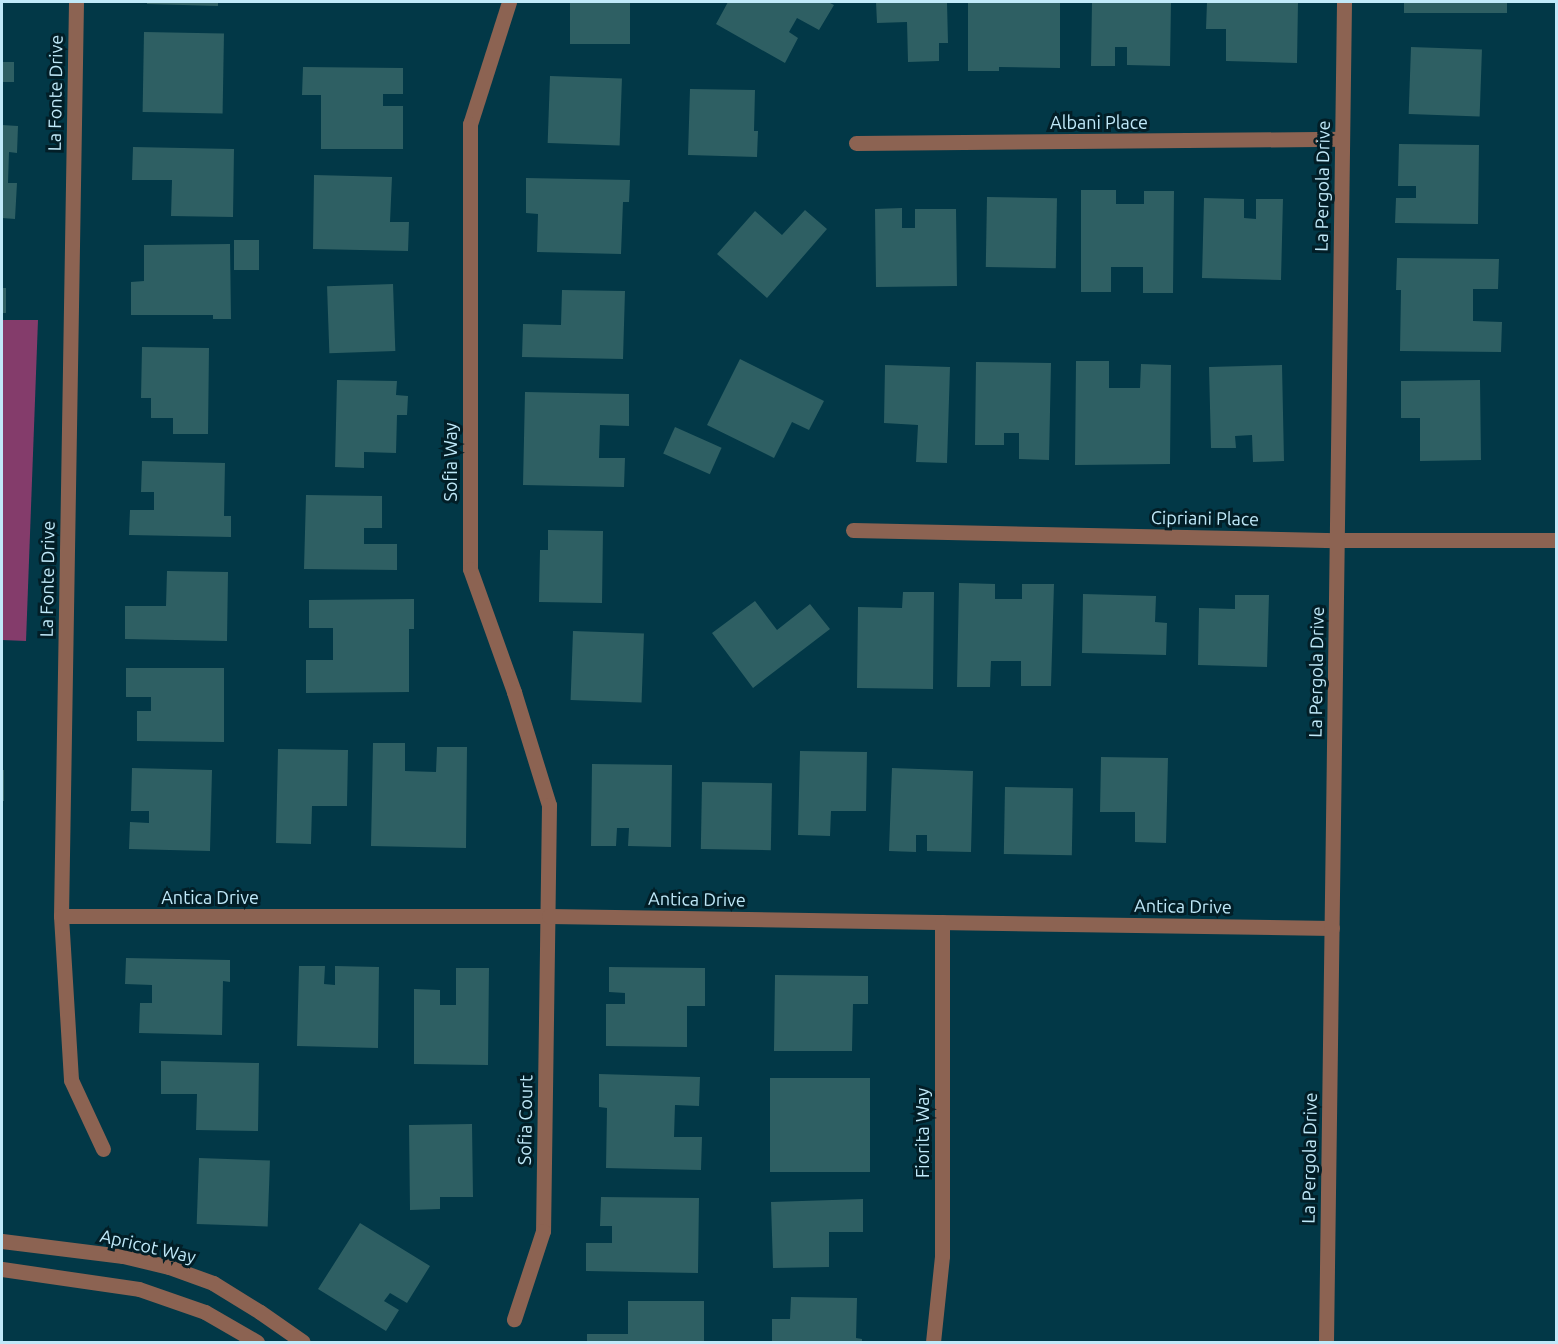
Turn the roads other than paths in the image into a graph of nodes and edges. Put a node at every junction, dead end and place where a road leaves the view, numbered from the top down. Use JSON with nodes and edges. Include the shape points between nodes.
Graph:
{"nodes":[{"id":1,"x":76,"y":2,"type":"edge"},
{"id":2,"x":509,"y":2,"type":"edge"},
{"id":3,"x":1344,"y":2,"type":"edge"},
{"id":4,"x":1342,"y":140,"type":"junction"},
{"id":5,"x":856,"y":143,"type":"dead end"},
{"id":6,"x":853,"y":531,"type":"dead end"},
{"id":7,"x":1337,"y":540,"type":"junction"},
{"id":8,"x":1557,"y":540,"type":"edge"},
{"id":9,"x":61,"y":916,"type":"junction"},
{"id":10,"x":549,"y":916,"type":"junction"},
{"id":11,"x":942,"y":922,"type":"junction"},
{"id":12,"x":1332,"y":928,"type":"junction"},
{"id":13,"x":103,"y":1149,"type":"dead end"},
{"id":14,"x":2,"y":1241,"type":"edge"},
{"id":15,"x":2,"y":1269,"type":"edge"},
{"id":16,"x":514,"y":1319,"type":"dead end"},
{"id":17,"x":257,"y":1342,"type":"edge"},
{"id":18,"x":303,"y":1342,"type":"edge"},
{"id":19,"x":933,"y":1342,"type":"edge"},
{"id":20,"x":1326,"y":1342,"type":"edge"}],
"edges":[{"from":1,"to":9,"type":"street","name":"La Fonte Drive"},
{"from":2,"to":10,"type":"street","name":"Sofia Way","via":[[470,124],[470,569],[549,805]]},
{"from":3,"to":4,"type":"street","name":"La Pergola Drive"},
{"from":4,"to":5,"type":"street","name":"Albani Place"},
{"from":4,"to":7,"type":"street","name":"La Pergola Drive"},
{"from":6,"to":7,"type":"street","name":"Cipriani Place"},
{"from":7,"to":8,"type":"street","name":"Cipriani Place"},
{"from":7,"to":12,"type":"street","name":"La Pergola Drive"},
{"from":9,"to":10,"type":"street","name":"Antica Drive"},
{"from":9,"to":13,"type":"street","name":"La Fonte Drive","via":[[70,1080]]},
{"from":10,"to":11,"type":"street","name":"Antica Drive"},
{"from":10,"to":16,"type":"street","name":"Sofia Court","via":[[543,1231]]},
{"from":11,"to":12,"type":"street","name":"Antica Drive"},
{"from":11,"to":19,"type":"street","name":"Fiorita Way","via":[[942,1256]]},
{"from":12,"to":20,"type":"street","name":"La Pergola Drive"},
{"from":14,"to":18,"type":"street","name":"Apricot Way","via":[[123,1256],[169,1267],[213,1283]]},
{"from":15,"to":17,"type":"street","via":[[139,1289],[205,1312]]}]}
